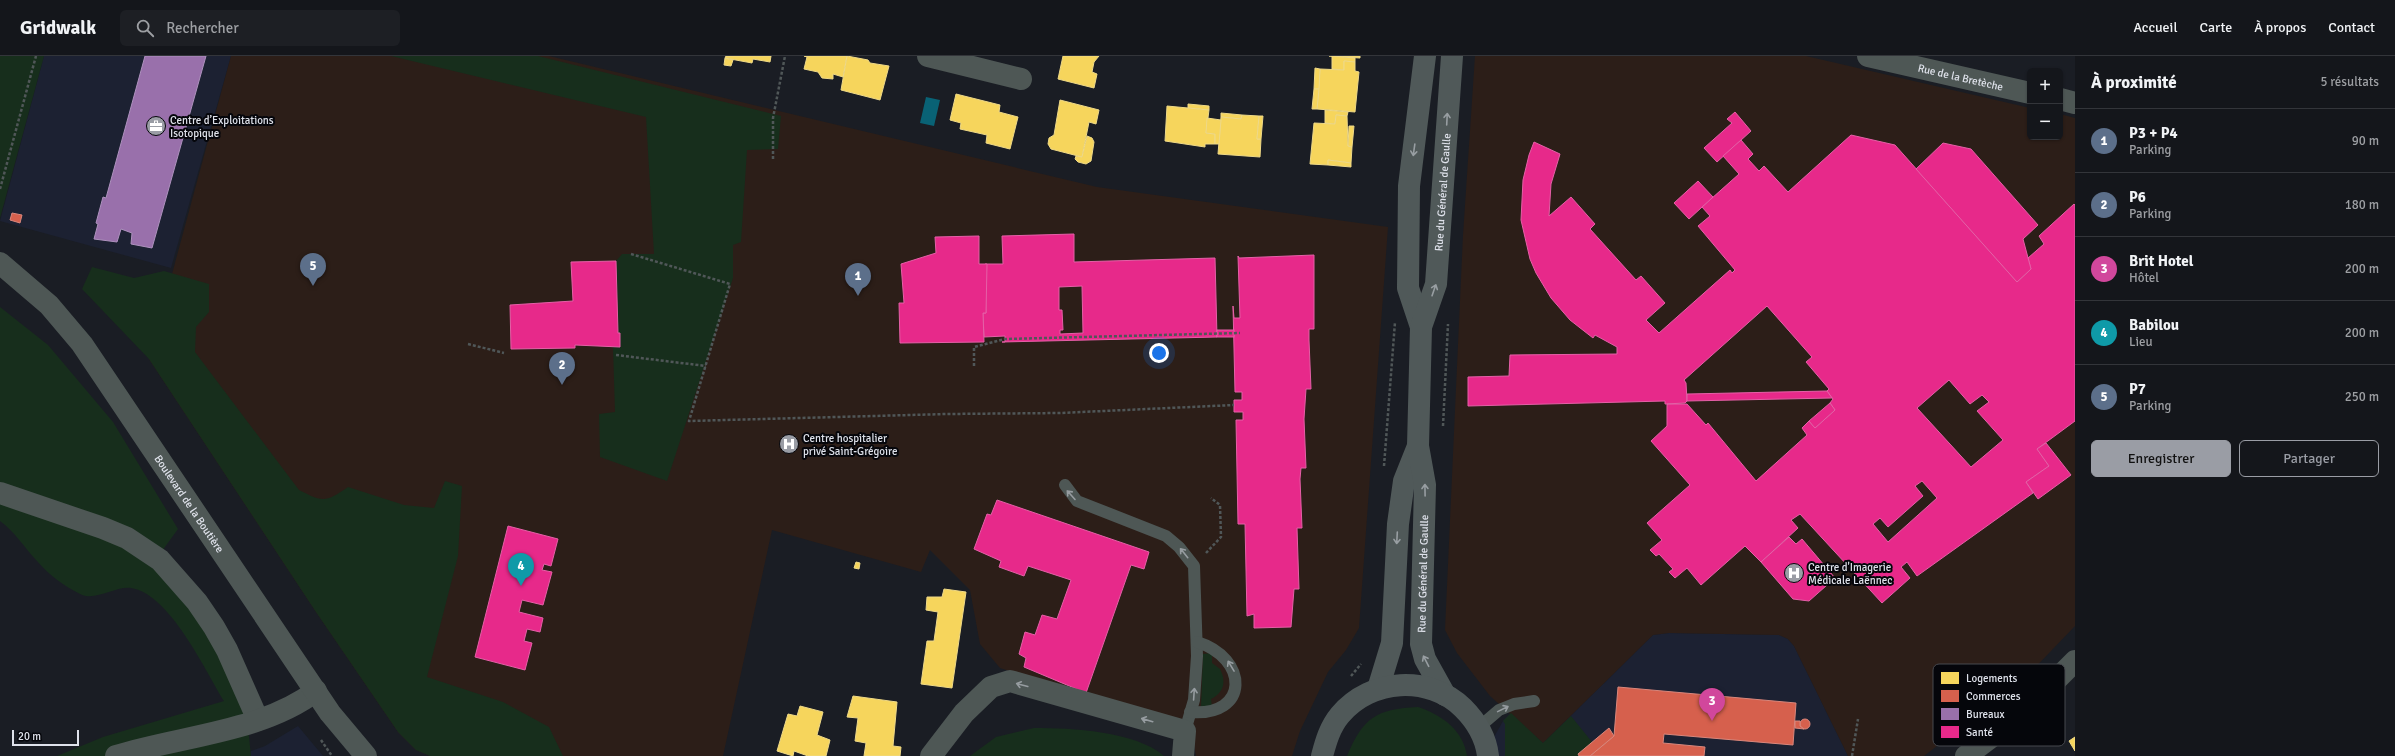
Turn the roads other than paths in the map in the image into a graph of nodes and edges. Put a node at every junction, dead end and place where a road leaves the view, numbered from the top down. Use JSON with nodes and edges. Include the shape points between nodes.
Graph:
{"nodes":[{"id":1,"x":928,"y":56,"type":"edge"},
{"id":2,"x":1425,"y":56,"type":"edge"},
{"id":3,"x":1452,"y":56,"type":"edge"},
{"id":4,"x":1868,"y":56,"type":"edge"},
{"id":5,"x":1021,"y":79,"type":"dead end"},
{"id":6,"x":2027,"y":92,"type":"edge"},
{"id":7,"x":2063,"y":100,"type":"edge"},
{"id":8,"x":2075,"y":103,"type":"edge"},
{"id":9,"x":0,"y":263,"type":"edge"},
{"id":10,"x":1421,"y":327,"type":"junction"},
{"id":11,"x":1418,"y":446,"type":"junction"},
{"id":12,"x":1065,"y":485,"type":"dead end"},
{"id":13,"x":0,"y":493,"type":"edge"},
{"id":14,"x":1197,"y":642,"type":"junction"},
{"id":15,"x":2075,"y":661,"type":"edge"},
{"id":16,"x":2065,"y":671,"type":"edge"},
{"id":17,"x":1378,"y":689,"type":"junction"},
{"id":18,"x":316,"y":691,"type":"junction"},
{"id":19,"x":1445,"y":695,"type":"junction"},
{"id":20,"x":1534,"y":701,"type":"dead end"},
{"id":21,"x":258,"y":720,"type":"junction"},
{"id":22,"x":1187,"y":722,"type":"junction"},
{"id":23,"x":1478,"y":728,"type":"junction"},
{"id":24,"x":1980,"y":746,"type":"edge"},
{"id":25,"x":116,"y":756,"type":"edge"},
{"id":26,"x":366,"y":756,"type":"edge"},
{"id":27,"x":931,"y":756,"type":"edge"},
{"id":28,"x":1183,"y":756,"type":"edge"},
{"id":29,"x":1322,"y":756,"type":"edge"},
{"id":30,"x":1488,"y":756,"type":"edge"},
{"id":31,"x":1966,"y":756,"type":"edge"}],
"edges":[{"from":1,"to":5,"type":"street"},
{"from":2,"to":10,"type":"main road","name":"Rue du Général de Gaulle","one_way":true,"via":[[1409,186],[1408,288]]},
{"from":10,"to":3,"type":"main road","name":"Rue du Général de Gaulle","one_way":true,"via":[[1436,284]]},
{"from":4,"to":6,"type":"street","name":"Rue de la Bretèche"},
{"from":7,"to":8,"type":"street"},
{"from":9,"to":18,"type":"street","name":"Boulevard de la Boutière","via":[[49,305],[82,344]]},
{"from":10,"to":11,"type":"main road","name":"Rue du Général de Gaulle"},
{"from":11,"to":17,"type":"main road","name":"Rue du Général de Gaulle","one_way":true,"via":[[1404,481],[1398,524],[1392,643]]},
{"from":19,"to":11,"type":"main road","name":"Rue du Général de Gaulle","one_way":true,"via":[[1425,659],[1421,644],[1425,485]]},
{"from":14,"to":12,"type":"lane","one_way":true,"via":[[1194,566],[1179,547],[1166,536],[1077,501]]},
{"from":13,"to":21,"type":"street","via":[[127,538],[160,560],[197,602],[214,627]]},
{"from":22,"to":14,"type":"lane","one_way":true,"via":[[1194,700]]},
{"from":22,"to":14,"type":"lane","one_way":true,"via":[[1216,710],[1231,700],[1236,688],[1232,666],[1224,656]]},
{"from":15,"to":16,"type":"street"},
{"from":17,"to":19,"type":"main road","via":[[1412,685],[1429,688]]},
{"from":17,"to":29,"type":"main road","via":[[1351,704],[1340,715],[1331,728]]},
{"from":18,"to":21,"type":"street","via":[[300,703]]},
{"from":18,"to":26,"type":"street","name":"Boulevard de la Boutière","via":[[346,734]]},
{"from":19,"to":23,"type":"main road","via":[[1468,714]]},
{"from":23,"to":20,"type":"lane","one_way":true,"via":[[1499,710],[1514,704]]},
{"from":21,"to":25,"type":"street"},
{"from":22,"to":27,"type":"street","one_way":true,"via":[[1010,681],[991,687],[964,713]]},
{"from":22,"to":28,"type":"street"},
{"from":23,"to":30,"type":"main road"},
{"from":24,"to":31,"type":"street"}]}
